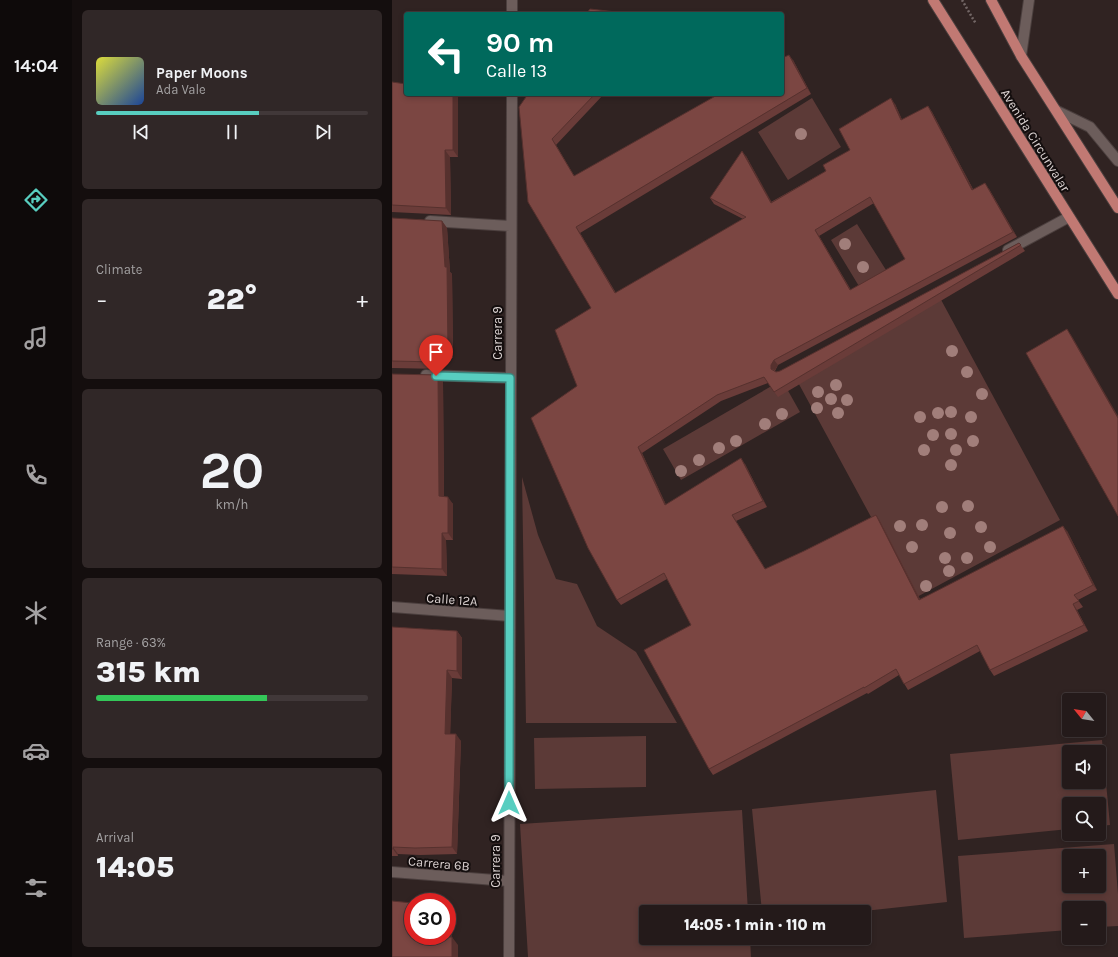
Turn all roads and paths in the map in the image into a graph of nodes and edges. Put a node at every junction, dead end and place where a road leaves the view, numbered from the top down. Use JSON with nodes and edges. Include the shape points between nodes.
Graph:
{"nodes":[{"id":1,"x":512,"y":0,"type":"edge"},
{"id":2,"x":932,"y":0,"type":"edge"},
{"id":3,"x":991,"y":0,"type":"edge"},
{"id":4,"x":1029,"y":0,"type":"edge"},
{"id":5,"x":512,"y":12,"type":"edge"},
{"id":6,"x":1021,"y":56,"type":"junction"},
{"id":7,"x":512,"y":96,"type":"edge"},
{"id":8,"x":1056,"y":111,"type":"junction"},
{"id":9,"x":1118,"y":161,"type":"edge"},
{"id":10,"x":1118,"y":208,"type":"edge"},
{"id":11,"x":1069,"y":217,"type":"junction"},
{"id":12,"x":424,"y":220,"type":"edge"},
{"id":13,"x":511,"y":226,"type":"junction"},
{"id":14,"x":999,"y":254,"type":"edge"},
{"id":15,"x":1118,"y":294,"type":"edge"},
{"id":16,"x":416,"y":375,"type":"edge"},
{"id":17,"x":510,"y":378,"type":"junction"},
{"id":18,"x":392,"y":607,"type":"edge"},
{"id":19,"x":510,"y":616,"type":"junction"},
{"id":20,"x":392,"y":872,"type":"edge"},
{"id":21,"x":508,"y":882,"type":"junction"},
{"id":22,"x":509,"y":957,"type":"edge"}],
"edges":[{"from":1,"to":5,"type":"street"},
{"from":2,"to":11,"type":"main road","name":"Avenida Circunvalar"},
{"from":3,"to":6,"type":"main road"},
{"from":4,"to":6,"type":"street"},
{"from":6,"to":8,"type":"main road"},
{"from":7,"to":13,"type":"street","name":"Carrera 9"},
{"from":8,"to":9,"type":"street","via":[[1090,127]]},
{"from":8,"to":10,"type":"main road"},
{"from":11,"to":14,"type":"street"},
{"from":11,"to":15,"type":"main road","name":"Avenida Circunvalar"},
{"from":12,"to":13,"type":"street"},
{"from":13,"to":17,"type":"street","name":"Carrera 9"},
{"from":16,"to":17,"type":"street"},
{"from":17,"to":19,"type":"street","name":"Carrera 9"},
{"from":18,"to":19,"type":"street","name":"Calle 12A"},
{"from":19,"to":21,"type":"street","name":"Carrera 9"},
{"from":20,"to":21,"type":"street","name":"Carrera 6B"},
{"from":21,"to":22,"type":"street","name":"Carrera 9"}]}
